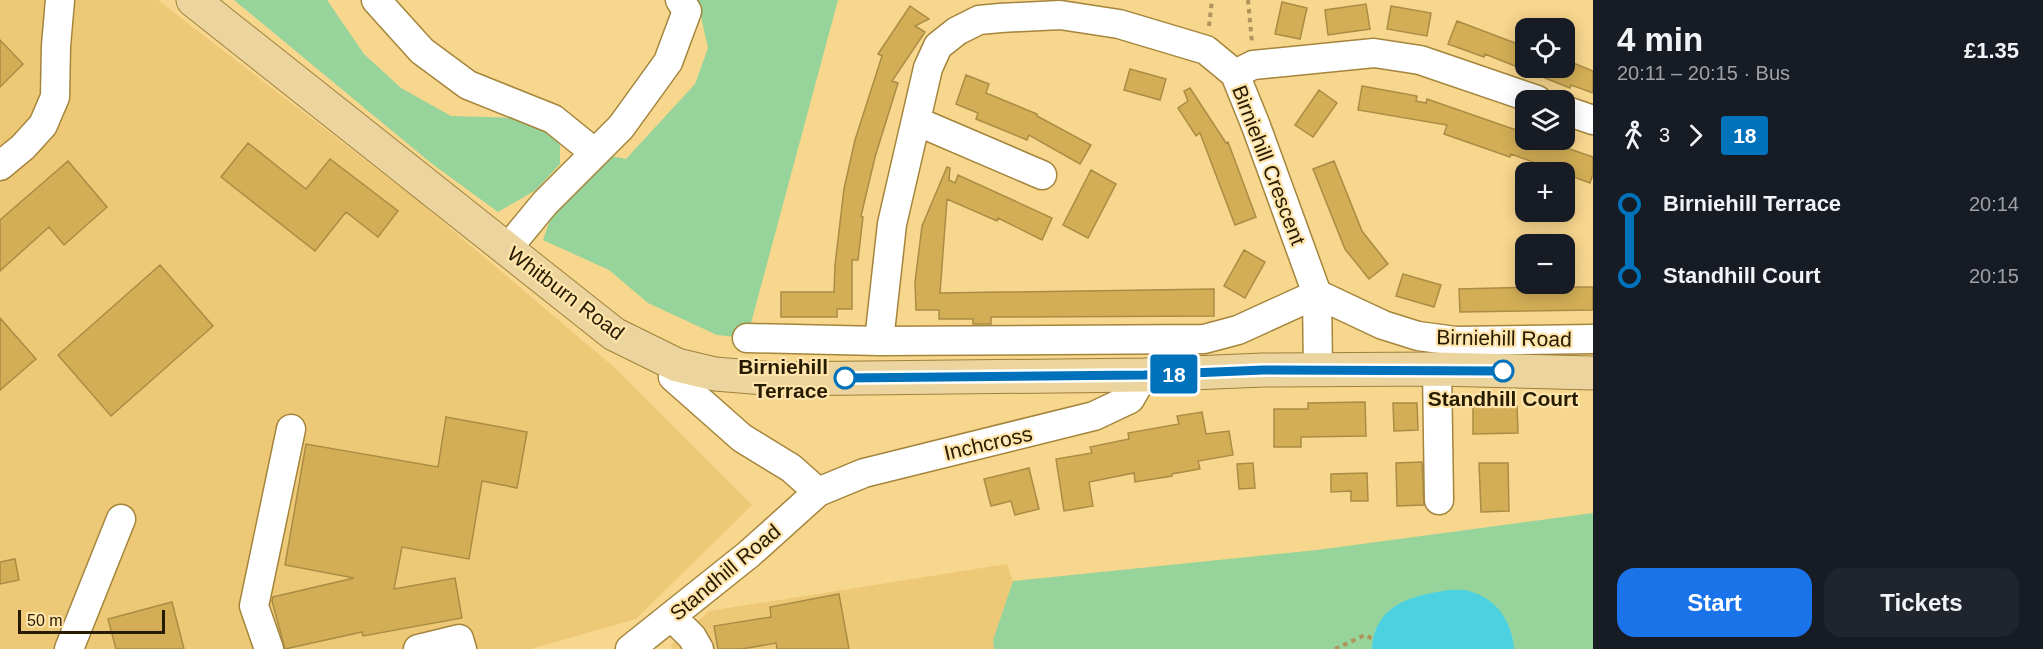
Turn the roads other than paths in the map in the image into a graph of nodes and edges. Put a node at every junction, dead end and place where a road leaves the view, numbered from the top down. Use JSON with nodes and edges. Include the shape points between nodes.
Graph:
{"nodes":[{"id":1,"x":193,"y":0,"type":"edge"},
{"id":2,"x":376,"y":0,"type":"edge"},
{"id":3,"x":680,"y":0,"type":"edge"},
{"id":4,"x":55,"y":2,"type":"edge"},
{"id":5,"x":1244,"y":69,"type":"junction"},
{"id":6,"x":1515,"y":92,"type":"edge"},
{"id":7,"x":1575,"y":114,"type":"edge"},
{"id":8,"x":1593,"y":120,"type":"edge"},
{"id":9,"x":916,"y":121,"type":"junction"},
{"id":10,"x":595,"y":153,"type":"junction"},
{"id":11,"x":0,"y":166,"type":"edge"},
{"id":12,"x":1042,"y":175,"type":"dead end"},
{"id":13,"x":507,"y":249,"type":"junction"},
{"id":14,"x":1317,"y":294,"type":"junction"},
{"id":15,"x":747,"y":338,"type":"dead end"},
{"id":16,"x":1593,"y":339,"type":"edge"},
{"id":17,"x":879,"y":341,"type":"junction"},
{"id":18,"x":677,"y":365,"type":"junction"},
{"id":19,"x":1437,"y":369,"type":"junction"},
{"id":20,"x":1318,"y":370,"type":"junction"},
{"id":21,"x":1593,"y":373,"type":"edge"},
{"id":22,"x":1144,"y":375,"type":"junction"},
{"id":23,"x":291,"y":429,"type":"dead end"},
{"id":24,"x":818,"y":492,"type":"junction"},
{"id":25,"x":1439,"y":500,"type":"dead end"},
{"id":26,"x":121,"y":519,"type":"dead end"},
{"id":27,"x":672,"y":617,"type":"junction"},
{"id":28,"x":69,"y":649,"type":"edge"},
{"id":29,"x":269,"y":649,"type":"edge"},
{"id":30,"x":418,"y":649,"type":"edge"},
{"id":31,"x":462,"y":649,"type":"edge"},
{"id":32,"x":630,"y":649,"type":"edge"},
{"id":33,"x":699,"y":649,"type":"edge"}],
"edges":[{"from":1,"to":13,"type":"main road","name":"Whitburn Road"},
{"from":2,"to":10,"type":"street","via":[[422,51],[468,85],[553,119]]},
{"from":3,"to":10,"type":"street","via":[[687,11],[668,62],[621,127]]},
{"from":4,"to":11,"type":"street","via":[[55,97],[43,125]]},
{"from":5,"to":6,"type":"street","via":[[1374,53],[1420,60]]},
{"from":5,"to":9,"type":"street","name":"Birniehill Crescent","via":[[1206,50],[1119,24],[1060,15],[978,20],[938,46],[928,68]]},
{"from":5,"to":14,"type":"street","name":"Birniehill Crescent","via":[[1257,126]]},
{"from":7,"to":8,"type":"street"},
{"from":9,"to":12,"type":"street"},
{"from":9,"to":17,"type":"street","name":"Birniehill Crescent","via":[[891,224]]},
{"from":10,"to":13,"type":"street","via":[[545,203]]},
{"from":13,"to":18,"type":"main road","name":"Whitburn Road","via":[[614,334]]},
{"from":14,"to":16,"type":"street","name":"Birniehill Road","via":[[1383,325],[1418,336],[1456,341]]},
{"from":14,"to":17,"type":"street","via":[[1238,330],[1204,339]]},
{"from":14,"to":20,"type":"street","name":"Birniehill Crescent"},
{"from":15,"to":17,"type":"street"},
{"from":18,"to":22,"type":"main road","name":"Whitburn Road","via":[[715,374],[776,379]]},
{"from":18,"to":24,"type":"street","via":[[673,377],[742,438],[791,468]]},
{"from":19,"to":20,"type":"main road","name":"Whitburn Road"},
{"from":19,"to":21,"type":"main road","name":"Whitburn Road"},
{"from":19,"to":25,"type":"street"},
{"from":20,"to":22,"type":"main road","name":"Whitburn Road"},
{"from":22,"to":24,"type":"street","name":"Inchcross","via":[[1130,399],[1094,416],[864,473]]},
{"from":23,"to":29,"type":"street","via":[[254,606]]},
{"from":24,"to":27,"type":"street","name":"Standhill Road"},
{"from":26,"to":28,"type":"street"},
{"from":27,"to":32,"type":"street","name":"Standhill Road"},
{"from":27,"to":33,"type":"street"},
{"from":30,"to":31,"type":"street","via":[[459,639]]}]}
